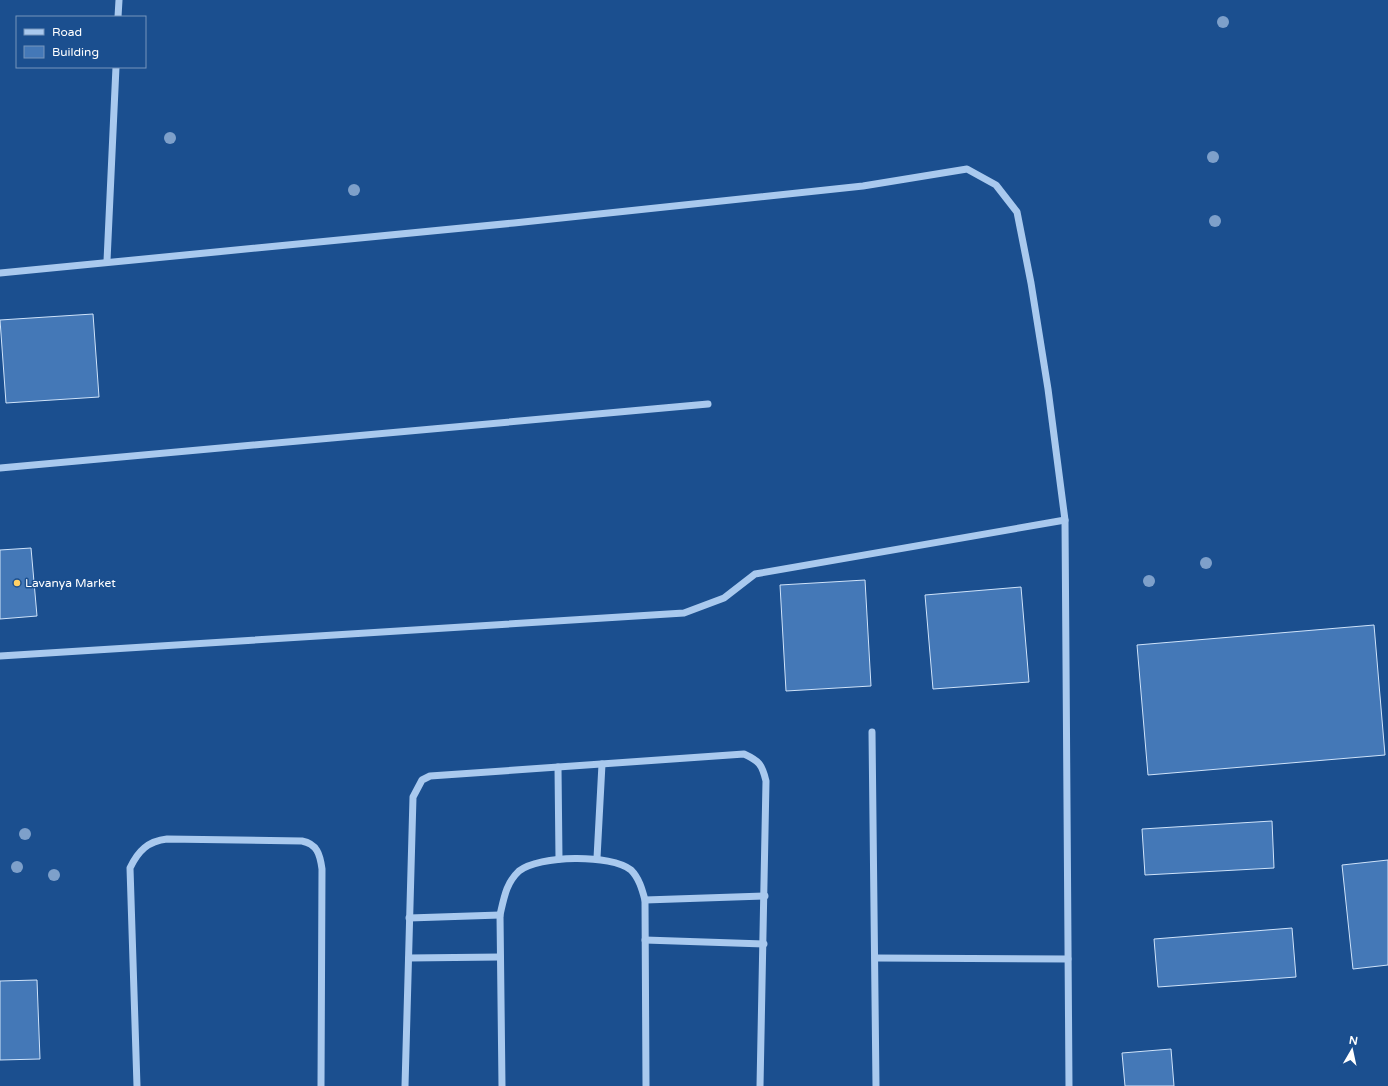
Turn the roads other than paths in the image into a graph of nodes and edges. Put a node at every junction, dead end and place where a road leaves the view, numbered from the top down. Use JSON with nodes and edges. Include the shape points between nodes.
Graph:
{"nodes":[{"id":1,"x":119,"y":0,"type":"edge"},
{"id":2,"x":118,"y":16,"type":"edge"},
{"id":3,"x":116,"y":68,"type":"edge"},
{"id":4,"x":108,"y":261,"type":"junction"},
{"id":5,"x":0,"y":273,"type":"edge"},
{"id":6,"x":708,"y":404,"type":"dead end"},
{"id":7,"x":0,"y":468,"type":"edge"},
{"id":8,"x":1065,"y":520,"type":"junction"},
{"id":9,"x":0,"y":656,"type":"edge"},
{"id":10,"x":872,"y":732,"type":"dead end"},
{"id":11,"x":602,"y":764,"type":"junction"},
{"id":12,"x":558,"y":767,"type":"junction"},
{"id":13,"x":597,"y":858,"type":"junction"},
{"id":14,"x":559,"y":859,"type":"junction"},
{"id":15,"x":765,"y":896,"type":"junction"},
{"id":16,"x":645,"y":900,"type":"junction"},
{"id":17,"x":500,"y":915,"type":"junction"},
{"id":18,"x":410,"y":918,"type":"junction"},
{"id":19,"x":645,"y":940,"type":"junction"},
{"id":20,"x":764,"y":944,"type":"junction"},
{"id":21,"x":500,"y":957,"type":"junction"},
{"id":22,"x":409,"y":958,"type":"junction"},
{"id":23,"x":875,"y":958,"type":"junction"},
{"id":24,"x":1068,"y":959,"type":"junction"},
{"id":25,"x":137,"y":1086,"type":"edge"},
{"id":26,"x":321,"y":1086,"type":"edge"},
{"id":27,"x":404,"y":1086,"type":"edge"},
{"id":28,"x":502,"y":1086,"type":"edge"},
{"id":29,"x":646,"y":1086,"type":"edge"},
{"id":30,"x":760,"y":1086,"type":"edge"},
{"id":31,"x":876,"y":1086,"type":"edge"},
{"id":32,"x":1069,"y":1086,"type":"edge"}],
"edges":[{"from":1,"to":2,"type":"street"},
{"from":3,"to":4,"type":"street"},
{"from":4,"to":5,"type":"street"},
{"from":4,"to":8,"type":"street","via":[[522,223],[863,186],[967,169],[996,185],[1017,212],[1048,389]]},
{"from":6,"to":7,"type":"street"},
{"from":8,"to":9,"type":"street","via":[[755,574],[724,598],[684,613]]},
{"from":8,"to":24,"type":"street"},
{"from":10,"to":23,"type":"street"},
{"from":11,"to":12,"type":"street"},
{"from":11,"to":13,"type":"street"},
{"from":11,"to":15,"type":"street","via":[[744,754],[755,759],[763,767],[766,780]]},
{"from":12,"to":14,"type":"street"},
{"from":12,"to":18,"type":"street","via":[[430,776],[422,780],[413,797]]},
{"from":13,"to":14,"type":"street"},
{"from":13,"to":16,"type":"street","via":[[614,861],[631,870],[639,882]]},
{"from":14,"to":17,"type":"street","via":[[520,870],[505,892]]},
{"from":15,"to":16,"type":"street"},
{"from":15,"to":20,"type":"street"},
{"from":16,"to":19,"type":"street"},
{"from":17,"to":18,"type":"street"},
{"from":17,"to":21,"type":"street"},
{"from":18,"to":22,"type":"street"},
{"from":19,"to":20,"type":"street"},
{"from":19,"to":29,"type":"street"},
{"from":20,"to":30,"type":"street"},
{"from":21,"to":22,"type":"street"},
{"from":21,"to":28,"type":"street"},
{"from":22,"to":27,"type":"street"},
{"from":23,"to":24,"type":"street"},
{"from":23,"to":31,"type":"street"},
{"from":24,"to":32,"type":"street"},
{"from":25,"to":26,"type":"street","via":[[130,868],[140,851],[156,840],[167,839],[302,841],[310,842],[316,848],[322,868]]}]}
